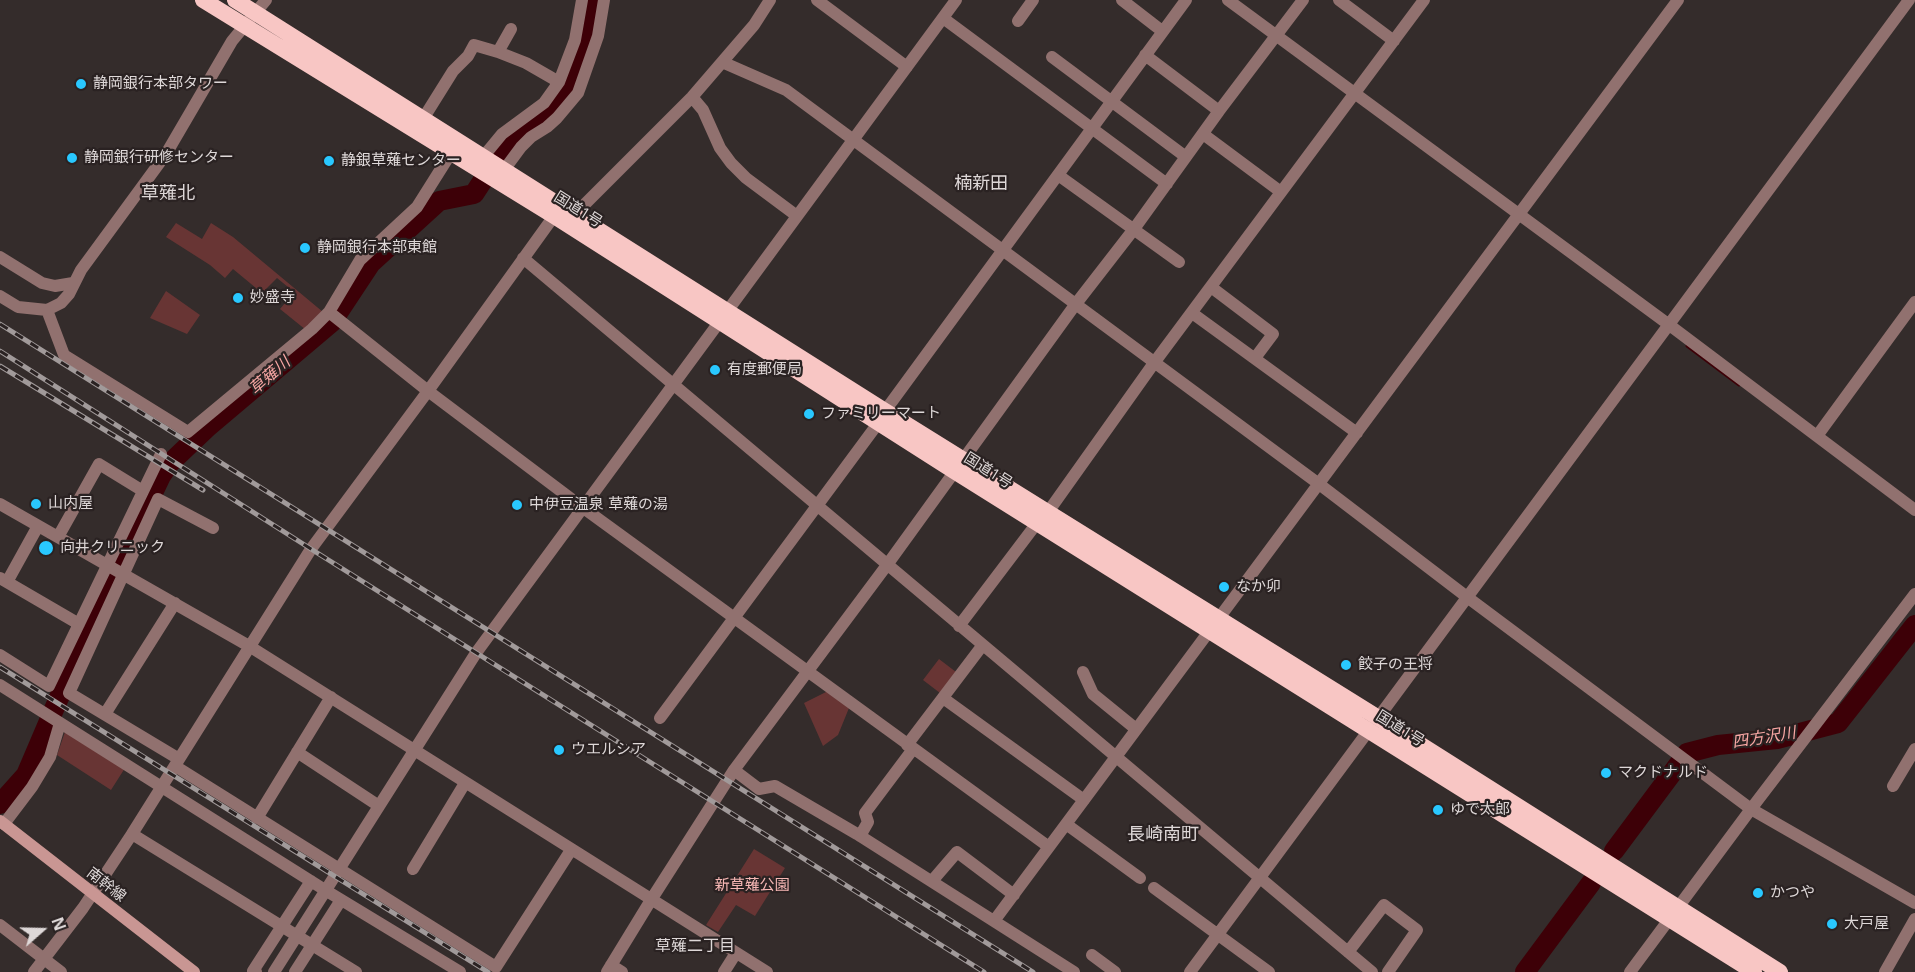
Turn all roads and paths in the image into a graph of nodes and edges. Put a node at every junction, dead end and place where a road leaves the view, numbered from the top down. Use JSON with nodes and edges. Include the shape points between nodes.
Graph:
{"nodes":[{"id":1,"x":203,"y":0,"type":"edge"},
{"id":2,"x":235,"y":0,"type":"edge"},
{"id":3,"x":582,"y":0,"type":"edge"},
{"id":4,"x":604,"y":0,"type":"edge"},
{"id":5,"x":770,"y":0,"type":"edge"},
{"id":6,"x":817,"y":0,"type":"edge"},
{"id":7,"x":956,"y":0,"type":"edge"},
{"id":8,"x":1033,"y":0,"type":"edge"},
{"id":9,"x":1122,"y":0,"type":"edge"},
{"id":10,"x":1186,"y":0,"type":"edge"},
{"id":11,"x":1228,"y":0,"type":"edge"},
{"id":12,"x":1303,"y":0,"type":"edge"},
{"id":13,"x":1339,"y":0,"type":"edge"},
{"id":14,"x":1424,"y":0,"type":"edge"},
{"id":15,"x":1678,"y":0,"type":"edge"},
{"id":16,"x":1909,"y":0,"type":"edge"},
{"id":17,"x":255,"y":13,"type":"edge"},
{"id":18,"x":943,"y":18,"type":"junction"},
{"id":19,"x":1018,"y":21,"type":"dead end"},
{"id":20,"x":511,"y":28,"type":"dead end"},
{"id":21,"x":1162,"y":31,"type":"junction"},
{"id":22,"x":1275,"y":36,"type":"junction"},
{"id":23,"x":1394,"y":41,"type":"junction"},
{"id":24,"x":498,"y":52,"type":"junction"},
{"id":25,"x":1145,"y":55,"type":"junction"},
{"id":26,"x":1052,"y":57,"type":"dead end"},
{"id":27,"x":722,"y":62,"type":"junction"},
{"id":28,"x":907,"y":67,"type":"junction"},
{"id":29,"x":559,"y":82,"type":"junction"},
{"id":30,"x":1353,"y":93,"type":"junction"},
{"id":31,"x":692,"y":97,"type":"junction"},
{"id":32,"x":1111,"y":102,"type":"junction"},
{"id":33,"x":1219,"y":111,"type":"junction"},
{"id":34,"x":423,"y":119,"type":"junction"},
{"id":35,"x":1093,"y":128,"type":"junction"},
{"id":36,"x":1203,"y":134,"type":"junction"},
{"id":37,"x":853,"y":139,"type":"junction"},
{"id":38,"x":451,"y":153,"type":"junction"},
{"id":39,"x":483,"y":157,"type":"junction"},
{"id":40,"x":1186,"y":157,"type":"junction"},
{"id":41,"x":504,"y":170,"type":"junction"},
{"id":42,"x":1058,"y":175,"type":"junction"},
{"id":43,"x":1167,"y":184,"type":"junction"},
{"id":44,"x":1281,"y":192,"type":"junction"},
{"id":45,"x":575,"y":213,"type":"junction"},
{"id":46,"x":1518,"y":214,"type":"junction"},
{"id":47,"x":554,"y":216,"type":"junction"},
{"id":48,"x":797,"y":216,"type":"junction"},
{"id":49,"x":1134,"y":229,"type":"junction"},
{"id":50,"x":1003,"y":251,"type":"junction"},
{"id":51,"x":0,"y":257,"type":"edge"},
{"id":52,"x":523,"y":258,"type":"junction"},
{"id":53,"x":1179,"y":262,"type":"dead end"},
{"id":54,"x":73,"y":283,"type":"junction"},
{"id":55,"x":1211,"y":287,"type":"junction"},
{"id":56,"x":0,"y":296,"type":"edge"},
{"id":57,"x":1915,"y":302,"type":"edge"},
{"id":58,"x":1075,"y":304,"type":"junction"},
{"id":59,"x":48,"y":310,"type":"junction"},
{"id":60,"x":329,"y":312,"type":"junction"},
{"id":61,"x":1192,"y":313,"type":"junction"},
{"id":62,"x":724,"y":316,"type":"junction"},
{"id":63,"x":1668,"y":324,"type":"junction"},
{"id":64,"x":1255,"y":358,"type":"junction"},
{"id":65,"x":1154,"y":363,"type":"junction"},
{"id":66,"x":673,"y":385,"type":"junction"},
{"id":67,"x":428,"y":391,"type":"junction"},
{"id":68,"x":882,"y":416,"type":"junction"},
{"id":69,"x":1357,"y":434,"type":"junction"},
{"id":70,"x":1817,"y":436,"type":"junction"},
{"id":71,"x":161,"y":454,"type":"dead end"},
{"id":72,"x":959,"y":465,"type":"junction"},
{"id":73,"x":1319,"y":484,"type":"junction"},
{"id":74,"x":143,"y":491,"type":"junction"},
{"id":75,"x":0,"y":504,"type":"edge"},
{"id":76,"x":816,"y":505,"type":"junction"},
{"id":77,"x":582,"y":507,"type":"junction"},
{"id":78,"x":1915,"y":510,"type":"edge"},
{"id":79,"x":1043,"y":517,"type":"junction"},
{"id":80,"x":38,"y":526,"type":"junction"},
{"id":81,"x":213,"y":528,"type":"dead end"},
{"id":82,"x":58,"y":537,"type":"junction"},
{"id":83,"x":108,"y":564,"type":"junction"},
{"id":84,"x":887,"y":565,"type":"junction"},
{"id":85,"x":123,"y":573,"type":"junction"},
{"id":86,"x":3,"y":580,"type":"edge"},
{"id":87,"x":1915,"y":594,"type":"edge"},
{"id":88,"x":1467,"y":597,"type":"junction"},
{"id":89,"x":175,"y":603,"type":"junction"},
{"id":90,"x":734,"y":618,"type":"junction"},
{"id":91,"x":79,"y":624,"type":"junction"},
{"id":92,"x":1215,"y":624,"type":"junction"},
{"id":93,"x":959,"y":626,"type":"junction"},
{"id":94,"x":249,"y":646,"type":"junction"},
{"id":95,"x":982,"y":646,"type":"junction"},
{"id":96,"x":0,"y":655,"type":"edge"},
{"id":97,"x":808,"y":672,"type":"junction"},
{"id":98,"x":1083,"y":672,"type":"dead end"},
{"id":99,"x":0,"y":685,"type":"edge"},
{"id":100,"x":331,"y":697,"type":"junction"},
{"id":101,"x":943,"y":698,"type":"junction"},
{"id":102,"x":105,"y":714,"type":"junction"},
{"id":103,"x":660,"y":718,"type":"dead end"},
{"id":104,"x":59,"y":722,"type":"junction"},
{"id":105,"x":1372,"y":724,"type":"junction"},
{"id":106,"x":1136,"y":729,"type":"junction"},
{"id":107,"x":910,"y":747,"type":"junction"},
{"id":108,"x":415,"y":749,"type":"junction"},
{"id":109,"x":1915,"y":749,"type":"edge"},
{"id":110,"x":297,"y":752,"type":"junction"},
{"id":111,"x":1116,"y":758,"type":"junction"},
{"id":112,"x":177,"y":762,"type":"junction"},
{"id":113,"x":735,"y":770,"type":"junction"},
{"id":114,"x":465,"y":783,"type":"junction"},
{"id":115,"x":1893,"y":786,"type":"dead end"},
{"id":116,"x":162,"y":788,"type":"junction"},
{"id":117,"x":1084,"y":800,"type":"junction"},
{"id":118,"x":380,"y":806,"type":"junction"},
{"id":119,"x":1751,"y":809,"type":"junction"},
{"id":120,"x":258,"y":818,"type":"junction"},
{"id":121,"x":2,"y":823,"type":"edge"},
{"id":122,"x":1066,"y":824,"type":"junction"},
{"id":123,"x":132,"y":834,"type":"junction"},
{"id":124,"x":860,"y":836,"type":"junction"},
{"id":125,"x":1049,"y":847,"type":"junction"},
{"id":126,"x":571,"y":850,"type":"junction"},
{"id":127,"x":340,"y":869,"type":"junction"},
{"id":128,"x":412,"y":869,"type":"dead end"},
{"id":129,"x":1140,"y":878,"type":"dead end"},
{"id":130,"x":1259,"y":878,"type":"junction"},
{"id":131,"x":311,"y":881,"type":"junction"},
{"id":132,"x":932,"y":881,"type":"junction"},
{"id":133,"x":1154,"y":888,"type":"dead end"},
{"id":134,"x":325,"y":890,"type":"junction"},
{"id":135,"x":92,"y":894,"type":"junction"},
{"id":136,"x":1014,"y":895,"type":"junction"},
{"id":137,"x":341,"y":900,"type":"junction"},
{"id":138,"x":651,"y":900,"type":"junction"},
{"id":139,"x":1915,"y":903,"type":"edge"},
{"id":140,"x":1674,"y":912,"type":"junction"},
{"id":141,"x":1915,"y":919,"type":"edge"},
{"id":142,"x":994,"y":921,"type":"junction"},
{"id":143,"x":0,"y":925,"type":"edge"},
{"id":144,"x":283,"y":927,"type":"junction"},
{"id":145,"x":1218,"y":934,"type":"junction"},
{"id":146,"x":297,"y":935,"type":"junction"},
{"id":147,"x":312,"y":945,"type":"junction"},
{"id":148,"x":1348,"y":952,"type":"junction"},
{"id":149,"x":736,"y":953,"type":"junction"},
{"id":150,"x":1092,"y":956,"type":"dead end"},
{"id":151,"x":44,"y":959,"type":"junction"},
{"id":152,"x":614,"y":970,"type":"edge"},
{"id":153,"x":34,"y":972,"type":"edge"},
{"id":154,"x":61,"y":972,"type":"edge"},
{"id":155,"x":194,"y":972,"type":"edge"},
{"id":156,"x":256,"y":972,"type":"edge"},
{"id":157,"x":274,"y":972,"type":"edge"},
{"id":158,"x":295,"y":972,"type":"edge"},
{"id":159,"x":356,"y":972,"type":"edge"},
{"id":160,"x":460,"y":972,"type":"edge"},
{"id":161,"x":724,"y":972,"type":"edge"},
{"id":162,"x":767,"y":972,"type":"edge"},
{"id":163,"x":1074,"y":972,"type":"edge"},
{"id":164,"x":1115,"y":972,"type":"edge"},
{"id":165,"x":1190,"y":972,"type":"edge"},
{"id":166,"x":1269,"y":972,"type":"edge"},
{"id":167,"x":1372,"y":972,"type":"edge"},
{"id":168,"x":1388,"y":972,"type":"edge"},
{"id":169,"x":1630,"y":972,"type":"edge"},
{"id":170,"x":1754,"y":972,"type":"edge"},
{"id":171,"x":1780,"y":972,"type":"edge"},
{"id":172,"x":1885,"y":972,"type":"edge"}],
"edges":[{"from":1,"to":17,"type":"highway","name":"国道1号"},
{"from":2,"to":17,"type":"highway","name":"国道1号"},
{"from":3,"to":29,"type":"street","via":[[575,40]]},
{"from":4,"to":41,"type":"street","via":[[598,36],[578,93],[557,118],[526,142]]},
{"from":5,"to":27,"type":"street"},
{"from":6,"to":28,"type":"street"},
{"from":7,"to":18,"type":"street"},
{"from":8,"to":19,"type":"street"},
{"from":9,"to":21,"type":"street"},
{"from":10,"to":21,"type":"street"},
{"from":11,"to":22,"type":"street"},
{"from":12,"to":22,"type":"street"},
{"from":13,"to":23,"type":"street"},
{"from":14,"to":23,"type":"street"},
{"from":15,"to":46,"type":"street"},
{"from":16,"to":63,"type":"street"},
{"from":17,"to":34,"type":"highway","name":"国道1号"},
{"from":17,"to":38,"type":"highway","name":"国道1号"},
{"from":17,"to":54,"type":"street","via":[[232,41],[166,154]]},
{"from":18,"to":28,"type":"street"},
{"from":18,"to":35,"type":"street"},
{"from":20,"to":24,"type":"street"},
{"from":21,"to":25,"type":"street"},
{"from":22,"to":30,"type":"street"},
{"from":22,"to":33,"type":"street"},
{"from":23,"to":30,"type":"street"},
{"from":24,"to":29,"type":"street"},
{"from":24,"to":34,"type":"street","via":[[474,45]]},
{"from":25,"to":32,"type":"street"},
{"from":25,"to":33,"type":"street"},
{"from":26,"to":32,"type":"street"},
{"from":27,"to":31,"type":"street"},
{"from":27,"to":37,"type":"street","via":[[786,90]]},
{"from":28,"to":37,"type":"street"},
{"from":29,"to":39,"type":"street","via":[[544,103],[502,134]]},
{"from":30,"to":44,"type":"street"},
{"from":30,"to":46,"type":"street"},
{"from":31,"to":45,"type":"street"},
{"from":31,"to":48,"type":"street","via":[[703,110],[730,163]]},
{"from":32,"to":35,"type":"street"},
{"from":32,"to":40,"type":"street"},
{"from":33,"to":36,"type":"street"},
{"from":34,"to":39,"type":"highway","name":"国道1号"},
{"from":35,"to":42,"type":"street"},
{"from":35,"to":43,"type":"street"},
{"from":36,"to":40,"type":"street"},
{"from":36,"to":44,"type":"street"},
{"from":37,"to":48,"type":"street"},
{"from":37,"to":50,"type":"street"},
{"from":38,"to":47,"type":"highway","name":"国道1号"},
{"from":38,"to":60,"type":"street","via":[[417,207],[360,260]]},
{"from":39,"to":41,"type":"highway","name":"国道1号"},
{"from":40,"to":43,"type":"street"},
{"from":41,"to":45,"type":"highway","name":"国道1号"},
{"from":42,"to":49,"type":"street"},
{"from":42,"to":50,"type":"street"},
{"from":43,"to":49,"type":"street"},
{"from":44,"to":55,"type":"street"},
{"from":45,"to":47,"type":"street"},
{"from":45,"to":62,"type":"highway","name":"国道1号"},
{"from":46,"to":63,"type":"street"},
{"from":46,"to":69,"type":"street"},
{"from":47,"to":52,"type":"street"},
{"from":47,"to":62,"type":"highway","name":"国道1号"},
{"from":48,"to":62,"type":"street"},
{"from":49,"to":53,"type":"street"},
{"from":49,"to":58,"type":"street"},
{"from":50,"to":58,"type":"street"},
{"from":50,"to":68,"type":"street"},
{"from":51,"to":54,"type":"street","via":[[42,283]]},
{"from":52,"to":66,"type":"street"},
{"from":52,"to":67,"type":"street"},
{"from":54,"to":59,"type":"street","via":[[61,303]]},
{"from":55,"to":61,"type":"street"},
{"from":55,"to":64,"type":"street","via":[[1273,334]]},
{"from":56,"to":59,"type":"street","via":[[18,307]]},
{"from":57,"to":70,"type":"street"},
{"from":58,"to":65,"type":"street"},
{"from":58,"to":72,"type":"street"},
{"from":59,"to":60,"type":"street","via":[[64,355],[188,432]]},
{"from":60,"to":67,"type":"street"},
{"from":61,"to":64,"type":"street"},
{"from":61,"to":65,"type":"street"},
{"from":62,"to":66,"type":"street"},
{"from":62,"to":68,"type":"highway","name":"国道1号"},
{"from":63,"to":70,"type":"street"},
{"from":63,"to":88,"type":"street"},
{"from":64,"to":69,"type":"street"},
{"from":65,"to":73,"type":"street"},
{"from":65,"to":79,"type":"street"},
{"from":66,"to":76,"type":"street"},
{"from":66,"to":77,"type":"street"},
{"from":67,"to":77,"type":"street"},
{"from":67,"to":94,"type":"street","via":[[311,549]]},
{"from":68,"to":72,"type":"highway","name":"国道1号"},
{"from":68,"to":76,"type":"street"},
{"from":69,"to":73,"type":"street"},
{"from":70,"to":78,"type":"street"},
{"from":71,"to":74,"type":"street"},
{"from":72,"to":79,"type":"highway","name":"国道1号"},
{"from":72,"to":84,"type":"street"},
{"from":73,"to":88,"type":"street"},
{"from":73,"to":92,"type":"street"},
{"from":74,"to":82,"type":"street","via":[[99,464]]},
{"from":74,"to":83,"type":"street"},
{"from":75,"to":80,"type":"street"},
{"from":76,"to":84,"type":"street"},
{"from":76,"to":90,"type":"street"},
{"from":77,"to":90,"type":"street"},
{"from":77,"to":108,"type":"street","via":[[476,653]]},
{"from":79,"to":92,"type":"highway","name":"国道1号"},
{"from":79,"to":93,"type":"street"},
{"from":80,"to":82,"type":"street"},
{"from":80,"to":86,"type":"street"},
{"from":81,"to":85,"type":"street","via":[[158,500]]},
{"from":82,"to":83,"type":"street"},
{"from":83,"to":85,"type":"street"},
{"from":83,"to":91,"type":"street"},
{"from":84,"to":93,"type":"street"},
{"from":84,"to":97,"type":"street"},
{"from":85,"to":89,"type":"street"},
{"from":85,"to":102,"type":"street","via":[[69,693]]},
{"from":86,"to":91,"type":"street"},
{"from":87,"to":119,"type":"street"},
{"from":88,"to":105,"type":"street"},
{"from":88,"to":119,"type":"street"},
{"from":89,"to":94,"type":"street"},
{"from":89,"to":102,"type":"street"},
{"from":90,"to":97,"type":"street"},
{"from":90,"to":103,"type":"street"},
{"from":91,"to":96,"type":"street","via":[[49,686]]},
{"from":92,"to":105,"type":"highway","name":"国道1号"},
{"from":92,"to":106,"type":"street"},
{"from":93,"to":95,"type":"street"},
{"from":94,"to":100,"type":"street"},
{"from":94,"to":112,"type":"street"},
{"from":95,"to":101,"type":"street"},
{"from":95,"to":111,"type":"street"},
{"from":97,"to":107,"type":"street"},
{"from":97,"to":113,"type":"street"},
{"from":98,"to":106,"type":"street","via":[[1093,694]]},
{"from":99,"to":104,"type":"street"},
{"from":100,"to":108,"type":"street"},
{"from":100,"to":110,"type":"street"},
{"from":101,"to":107,"type":"street"},
{"from":101,"to":117,"type":"street"},
{"from":102,"to":112,"type":"street"},
{"from":104,"to":116,"type":"street"},
{"from":104,"to":121,"type":"street","via":[[50,757],[32,787]]},
{"from":105,"to":130,"type":"street"},
{"from":105,"to":140,"type":"highway","name":"国道1号"},
{"from":106,"to":111,"type":"street"},
{"from":107,"to":124,"type":"street","via":[[865,813],[868,822]]},
{"from":107,"to":125,"type":"street"},
{"from":108,"to":114,"type":"street"},
{"from":108,"to":118,"type":"street"},
{"from":109,"to":115,"type":"street"},
{"from":110,"to":118,"type":"street"},
{"from":110,"to":120,"type":"street"},
{"from":111,"to":117,"type":"street"},
{"from":111,"to":130,"type":"street"},
{"from":112,"to":116,"type":"street"},
{"from":112,"to":120,"type":"street"},
{"from":113,"to":124,"type":"street","via":[[759,789],[775,786]]},
{"from":113,"to":138,"type":"street"},
{"from":114,"to":126,"type":"street"},
{"from":114,"to":128,"type":"street"},
{"from":116,"to":123,"type":"street"},
{"from":116,"to":131,"type":"street"},
{"from":117,"to":122,"type":"street"},
{"from":118,"to":127,"type":"street"},
{"from":119,"to":139,"type":"street"},
{"from":119,"to":140,"type":"street"},
{"from":120,"to":127,"type":"street"},
{"from":121,"to":135,"type":"main road","name":"南幹線"},
{"from":122,"to":125,"type":"street"},
{"from":122,"to":129,"type":"street"},
{"from":123,"to":135,"type":"street"},
{"from":123,"to":144,"type":"street"},
{"from":124,"to":132,"type":"street"},
{"from":125,"to":136,"type":"street"},
{"from":126,"to":127,"type":"street","via":[[496,967]]},
{"from":126,"to":138,"type":"street"},
{"from":127,"to":134,"type":"street"},
{"from":130,"to":145,"type":"street"},
{"from":130,"to":148,"type":"street"},
{"from":131,"to":134,"type":"street"},
{"from":131,"to":144,"type":"street"},
{"from":132,"to":136,"type":"street","via":[[957,852]]},
{"from":132,"to":142,"type":"street"},
{"from":133,"to":145,"type":"street"},
{"from":134,"to":137,"type":"street"},
{"from":134,"to":146,"type":"street"},
{"from":135,"to":151,"type":"street"},
{"from":135,"to":155,"type":"main road","name":"南幹線"},
{"from":136,"to":142,"type":"street"},
{"from":137,"to":147,"type":"street"},
{"from":137,"to":160,"type":"street"},
{"from":138,"to":149,"type":"street"},
{"from":138,"to":152,"type":"street"},
{"from":140,"to":169,"type":"street"},
{"from":140,"to":170,"type":"highway","name":"国道1号"},
{"from":140,"to":171,"type":"highway","name":"国道1号"},
{"from":141,"to":172,"type":"street"},
{"from":142,"to":163,"type":"street"},
{"from":143,"to":151,"type":"street"},
{"from":144,"to":146,"type":"street"},
{"from":144,"to":156,"type":"street"},
{"from":145,"to":165,"type":"street"},
{"from":145,"to":166,"type":"street"},
{"from":146,"to":147,"type":"street"},
{"from":146,"to":157,"type":"street"},
{"from":147,"to":158,"type":"street"},
{"from":147,"to":159,"type":"street"},
{"from":148,"to":167,"type":"street"},
{"from":148,"to":168,"type":"street","via":[[1384,905],[1417,930]]},
{"from":149,"to":161,"type":"street"},
{"from":149,"to":162,"type":"street"},
{"from":150,"to":164,"type":"street"},
{"from":151,"to":153,"type":"street"},
{"from":151,"to":154,"type":"street"}]}
